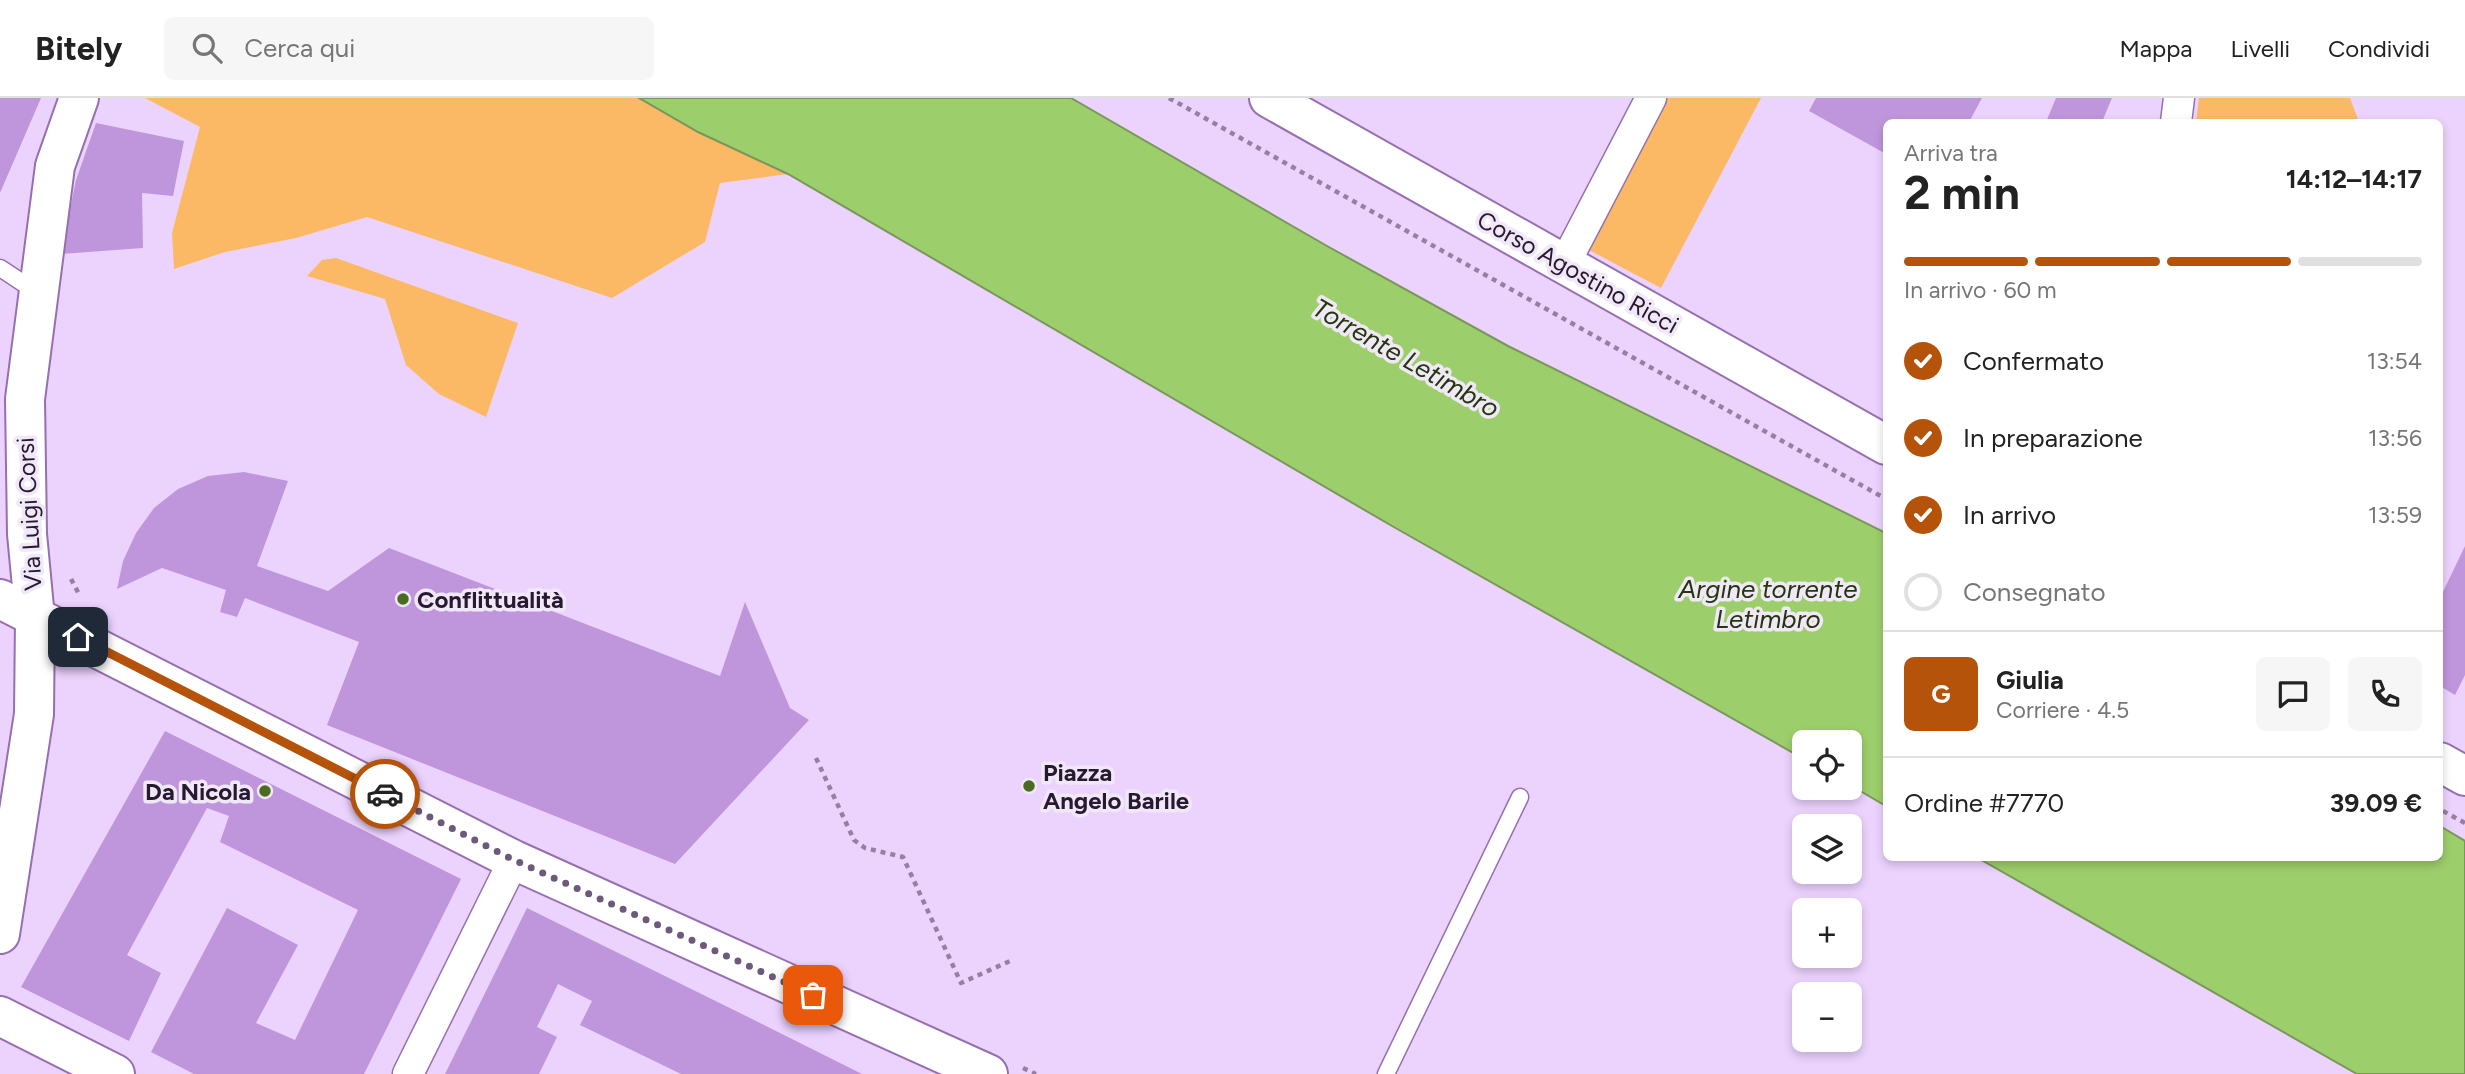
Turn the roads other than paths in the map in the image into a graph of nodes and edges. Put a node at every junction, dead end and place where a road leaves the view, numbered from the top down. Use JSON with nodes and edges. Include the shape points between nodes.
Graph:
{"nodes":[{"id":1,"x":79,"y":98,"type":"edge"},
{"id":2,"x":1269,"y":98,"type":"edge"},
{"id":3,"x":1650,"y":98,"type":"edge"},
{"id":4,"x":2179,"y":98,"type":"edge"},
{"id":5,"x":2176,"y":119,"type":"edge"},
{"id":6,"x":1564,"y":265,"type":"junction"},
{"id":7,"x":0,"y":268,"type":"edge"},
{"id":8,"x":40,"y":294,"type":"junction"},
{"id":9,"x":1883,"y":443,"type":"edge"},
{"id":10,"x":0,"y":599,"type":"edge"},
{"id":11,"x":35,"y":618,"type":"junction"},
{"id":12,"x":1520,"y":797,"type":"dead end"},
{"id":13,"x":514,"y":860,"type":"junction"},
{"id":14,"x":0,"y":934,"type":"edge"},
{"id":15,"x":0,"y":1016,"type":"edge"},
{"id":16,"x":115,"y":1074,"type":"edge"},
{"id":17,"x":408,"y":1074,"type":"edge"},
{"id":18,"x":988,"y":1074,"type":"edge"},
{"id":19,"x":1387,"y":1074,"type":"edge"}],
"edges":[{"from":1,"to":8,"type":"street","name":"Via Luigi Corsi","via":[[55,166]]},
{"from":2,"to":6,"type":"street","name":"Corso Agostino Ricci"},
{"from":3,"to":6,"type":"street"},
{"from":4,"to":5,"type":"street"},
{"from":6,"to":9,"type":"street","name":"Corso Agostino Ricci"},
{"from":7,"to":8,"type":"lane"},
{"from":8,"to":11,"type":"street","name":"Via Luigi Corsi","via":[[25,399],[27,534]]},
{"from":10,"to":11,"type":"street"},
{"from":11,"to":13,"type":"street"},
{"from":11,"to":14,"type":"street","name":"Via Luigi Corsi","via":[[34,714]]},
{"from":12,"to":19,"type":"lane"},
{"from":13,"to":17,"type":"street"},
{"from":13,"to":18,"type":"street"},
{"from":15,"to":16,"type":"street"}]}
